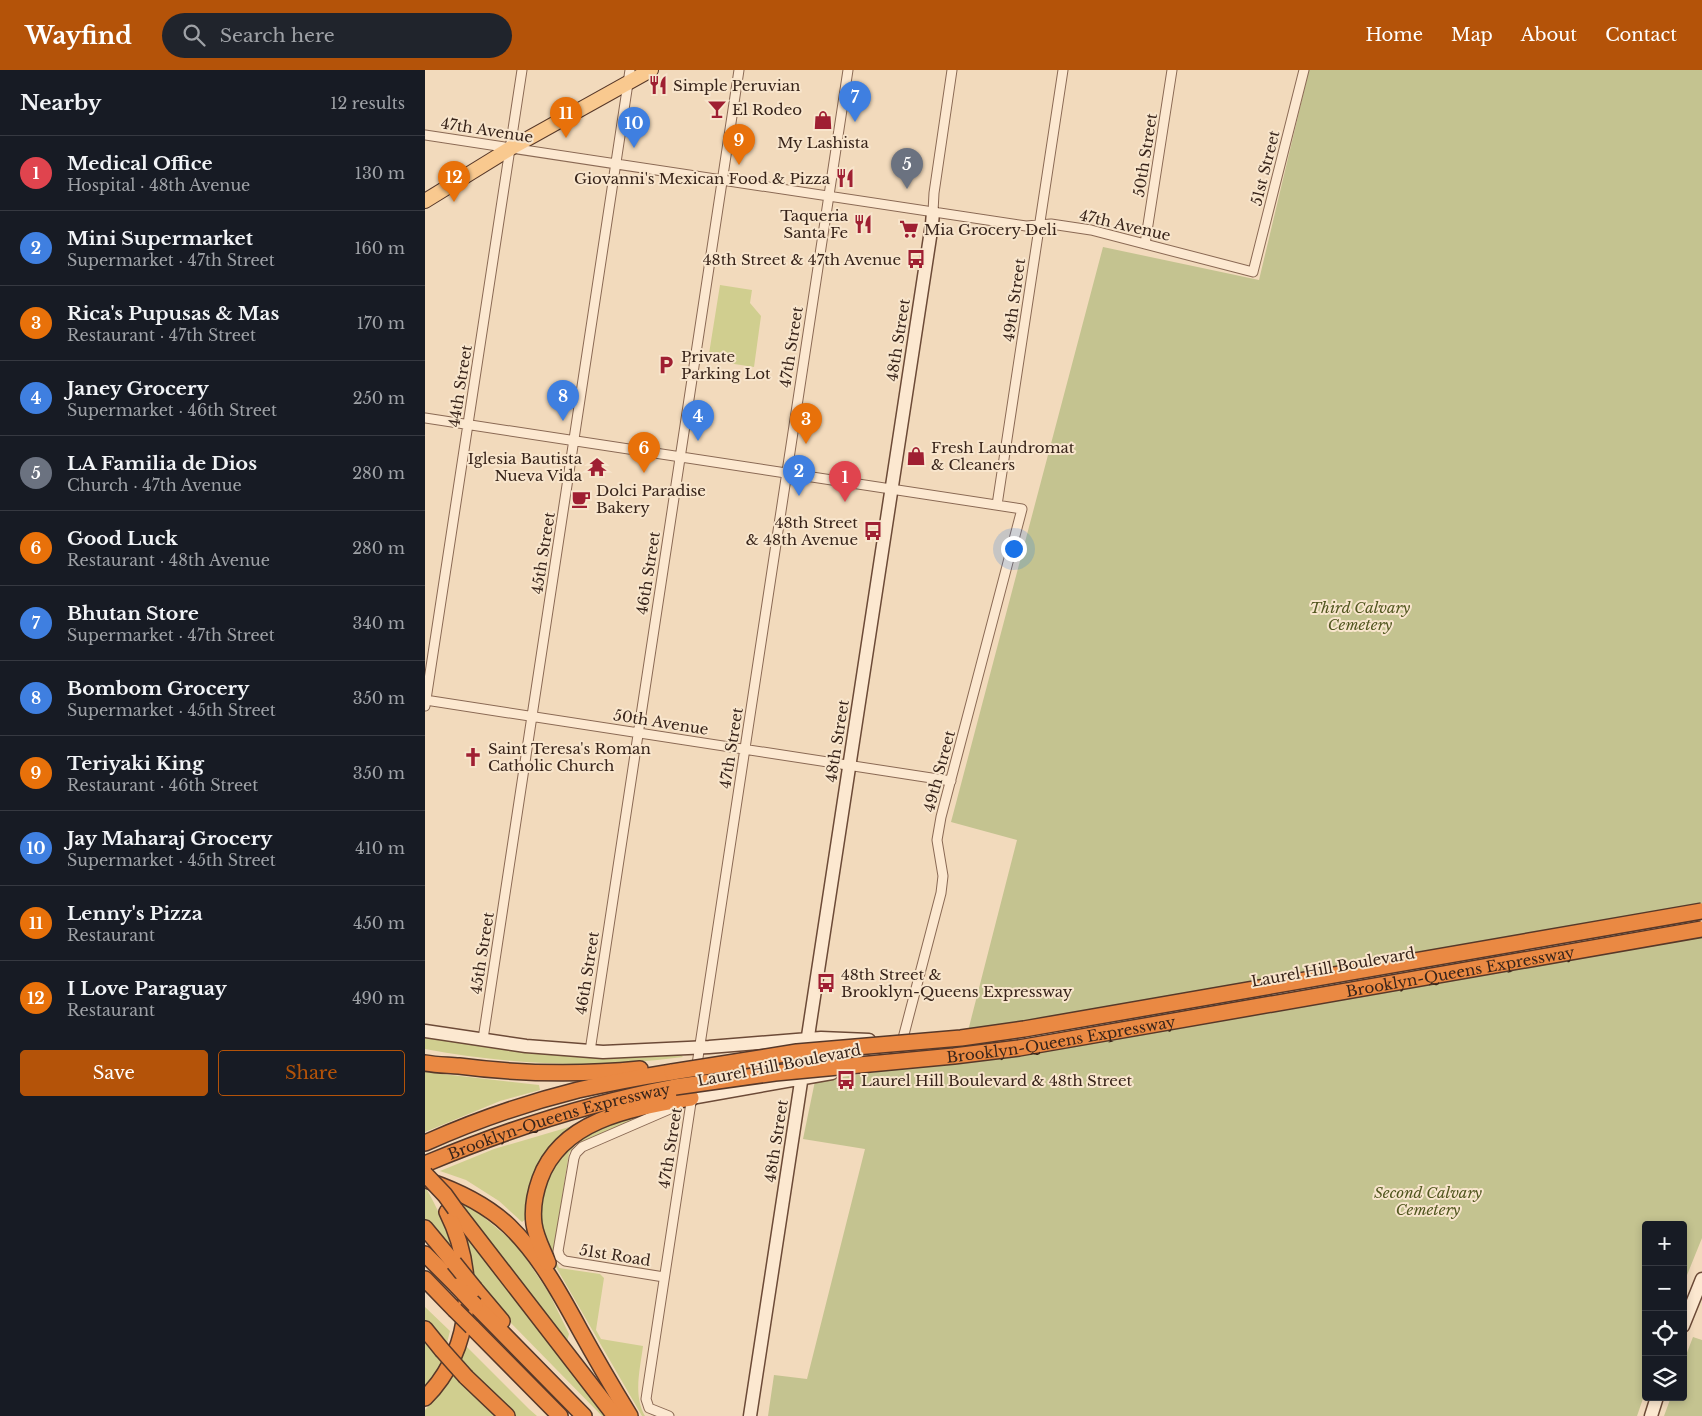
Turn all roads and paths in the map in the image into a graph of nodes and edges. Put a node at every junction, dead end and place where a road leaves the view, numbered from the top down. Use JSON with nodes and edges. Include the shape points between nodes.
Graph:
{"nodes":[{"id":1,"x":522,"y":70,"type":"edge"},
{"id":2,"x":651,"y":70,"type":"edge"},
{"id":3,"x":739,"y":70,"type":"edge"},
{"id":4,"x":848,"y":70,"type":"edge"},
{"id":5,"x":952,"y":70,"type":"edge"},
{"id":6,"x":1063,"y":70,"type":"edge"},
{"id":7,"x":1172,"y":70,"type":"edge"},
{"id":8,"x":1304,"y":70,"type":"edge"},
{"id":9,"x":630,"y":76,"type":"edge"},
{"id":10,"x":425,"y":135,"type":"edge"},
{"id":11,"x":511,"y":148,"type":"junction"},
{"id":12,"x":616,"y":164,"type":"junction"},
{"id":13,"x":722,"y":180,"type":"junction"},
{"id":14,"x":828,"y":196,"type":"junction"},
{"id":15,"x":425,"y":200,"type":"edge"},
{"id":16,"x":933,"y":212,"type":"junction"},
{"id":17,"x":1039,"y":225,"type":"junction"},
{"id":18,"x":1145,"y":244,"type":"junction"},
{"id":19,"x":1253,"y":272,"type":"joint"},
{"id":20,"x":425,"y":418,"type":"edge"},
{"id":21,"x":468,"y":424,"type":"junction"},
{"id":22,"x":574,"y":440,"type":"junction"},
{"id":23,"x":680,"y":456,"type":"junction"},
{"id":24,"x":786,"y":473,"type":"junction"},
{"id":25,"x":892,"y":489,"type":"junction"},
{"id":26,"x":997,"y":505,"type":"junction"},
{"id":27,"x":425,"y":702,"type":"edge"},
{"id":28,"x":532,"y":717,"type":"junction"},
{"id":29,"x":637,"y":733,"type":"junction"},
{"id":30,"x":744,"y":749,"type":"junction"},
{"id":31,"x":850,"y":765,"type":"junction"},
{"id":32,"x":951,"y":781,"type":"junction"},
{"id":33,"x":1702,"y":911,"type":"edge"},
{"id":34,"x":1702,"y":919,"type":"edge"},
{"id":35,"x":1702,"y":929,"type":"edge"},
{"id":36,"x":425,"y":1031,"type":"edge"},
{"id":37,"x":483,"y":1039,"type":"junction"},
{"id":38,"x":808,"y":1039,"type":"junction"},
{"id":39,"x":902,"y":1042,"type":"junction"},
{"id":40,"x":969,"y":1045,"type":"junction"},
{"id":41,"x":699,"y":1047,"type":"junction"},
{"id":42,"x":589,"y":1051,"type":"junction"},
{"id":43,"x":425,"y":1057,"type":"edge"},
{"id":44,"x":425,"y":1063,"type":"edge"},
{"id":45,"x":457,"y":1066,"type":"junction"},
{"id":46,"x":673,"y":1074,"type":"junction"},
{"id":47,"x":802,"y":1079,"type":"junction"},
{"id":48,"x":691,"y":1098,"type":"junction"},
{"id":49,"x":425,"y":1143,"type":"edge"},
{"id":50,"x":425,"y":1164,"type":"edge"},
{"id":51,"x":425,"y":1174,"type":"edge"},
{"id":52,"x":425,"y":1180,"type":"edge"},
{"id":53,"x":451,"y":1210,"type":"junction"},
{"id":54,"x":425,"y":1228,"type":"edge"},
{"id":55,"x":425,"y":1254,"type":"edge"},
{"id":56,"x":561,"y":1259,"type":"joint"},
{"id":57,"x":664,"y":1277,"type":"junction"},
{"id":58,"x":425,"y":1279,"type":"edge"},
{"id":59,"x":1702,"y":1279,"type":"edge"},
{"id":60,"x":425,"y":1287,"type":"edge"},
{"id":61,"x":559,"y":1293,"type":"junction"},
{"id":62,"x":453,"y":1307,"type":"junction"},
{"id":63,"x":1687,"y":1316,"type":"edge"},
{"id":64,"x":425,"y":1328,"type":"edge"},
{"id":65,"x":532,"y":1363,"type":"junction"},
{"id":66,"x":425,"y":1398,"type":"edge"},
{"id":67,"x":1656,"y":1401,"type":"edge"},
{"id":68,"x":507,"y":1416,"type":"edge"},
{"id":69,"x":560,"y":1416,"type":"edge"},
{"id":70,"x":584,"y":1416,"type":"edge"},
{"id":71,"x":615,"y":1416,"type":"edge"},
{"id":72,"x":630,"y":1416,"type":"edge"},
{"id":73,"x":669,"y":1416,"type":"edge"},
{"id":74,"x":750,"y":1416,"type":"edge"},
{"id":75,"x":1651,"y":1416,"type":"edge"}],
"edges":[{"from":1,"to":11,"type":"street","name":"44th Street"},
{"from":2,"to":9,"type":"main road"},
{"from":3,"to":13,"type":"street","name":"46th Street"},
{"from":4,"to":14,"type":"street","name":"47th Street"},
{"from":5,"to":16,"type":"street","name":"48th Street"},
{"from":6,"to":17,"type":"street","name":"49th Street"},
{"from":7,"to":18,"type":"street","name":"50th Street"},
{"from":8,"to":19,"type":"street","name":"51st Street"},
{"from":9,"to":11,"type":"main road"},
{"from":9,"to":12,"type":"street","name":"45th Street"},
{"from":10,"to":11,"type":"street","name":"47th Avenue"},
{"from":11,"to":12,"type":"street","name":"47th Avenue"},
{"from":11,"to":15,"type":"main road"},
{"from":11,"to":21,"type":"street","name":"44th Street"},
{"from":12,"to":13,"type":"street","name":"47th Avenue"},
{"from":12,"to":22,"type":"street","name":"45th Street"},
{"from":13,"to":14,"type":"street","name":"47th Avenue"},
{"from":13,"to":23,"type":"street","name":"46th Street"},
{"from":14,"to":16,"type":"street","name":"47th Avenue"},
{"from":14,"to":24,"type":"street","name":"47th Street"},
{"from":16,"to":17,"type":"street","name":"47th Avenue"},
{"from":16,"to":25,"type":"main road","name":"48th Street"},
{"from":17,"to":18,"type":"street","name":"47th Avenue","via":[[1082,228]]},
{"from":17,"to":26,"type":"street","name":"49th Street"},
{"from":18,"to":19,"type":"street","name":"47th Avenue"},
{"from":20,"to":21,"type":"street"},
{"from":21,"to":22,"type":"street"},
{"from":21,"to":27,"type":"street","name":"44th Street"},
{"from":22,"to":23,"type":"street"},
{"from":22,"to":28,"type":"street","name":"45th Street"},
{"from":23,"to":24,"type":"street"},
{"from":23,"to":29,"type":"street","name":"46th Street"},
{"from":24,"to":25,"type":"street"},
{"from":24,"to":30,"type":"street","name":"47th Street"},
{"from":25,"to":26,"type":"street"},
{"from":25,"to":31,"type":"main road","name":"48th Street"},
{"from":26,"to":32,"type":"street","name":"49th Street","via":[[1022,509]]},
{"from":27,"to":28,"type":"street","name":"50th Avenue"},
{"from":28,"to":29,"type":"street","name":"50th Avenue"},
{"from":28,"to":37,"type":"street","name":"45th Street"},
{"from":29,"to":30,"type":"street","name":"50th Avenue"},
{"from":29,"to":42,"type":"street","name":"46th Street"},
{"from":30,"to":31,"type":"street","name":"50th Avenue"},
{"from":30,"to":41,"type":"street","name":"47th Street"},
{"from":31,"to":32,"type":"street","name":"50th Avenue"},
{"from":31,"to":38,"type":"main road","name":"48th Street"},
{"from":32,"to":39,"type":"street","name":"49th Street","via":[[938,834],[943,876],[941,893]]},
{"from":33,"to":46,"type":"highway","name":"Brooklyn-Queens Expressway","bridge":true,"via":[[1008,1032],[765,1056]]},
{"from":34,"to":40,"type":"main road","name":"Laurel Hill Boulevard"},
{"from":35,"to":46,"type":"highway","name":"Brooklyn-Queens Expressway","bridge":true,"via":[[1011,1049],[807,1069]]},
{"from":36,"to":37,"type":"main road"},
{"from":37,"to":42,"type":"main road"},
{"from":38,"to":39,"type":"main road","name":"Laurel Hill Boulevard"},
{"from":38,"to":41,"type":"main road"},
{"from":38,"to":47,"type":"main road","name":"48th Street"},
{"from":39,"to":40,"type":"main road","name":"Laurel Hill Boulevard"},
{"from":40,"to":47,"type":"main road","name":"Laurel Hill Boulevard"},
{"from":41,"to":42,"type":"main road"},
{"from":41,"to":48,"type":"street","name":"47th Street"},
{"from":43,"to":45,"type":"highway"},
{"from":44,"to":45,"type":"highway"},
{"from":45,"to":46,"type":"highway","via":[[559,1074]]},
{"from":46,"to":49,"type":"highway","name":"Brooklyn-Queens Expressway","via":[[576,1091]]},
{"from":46,"to":50,"type":"highway","name":"Brooklyn-Queens Expressway","via":[[615,1099],[484,1140]]},
{"from":47,"to":48,"type":"main road","name":"Laurel Hill Boulevard"},
{"from":47,"to":74,"type":"main road","name":"48th Street"},
{"from":48,"to":56,"type":"street","name":"Laurel Hill Boulevard","via":[[576,1152],[558,1249]]},
{"from":48,"to":57,"type":"street","name":"47th Street"},
{"from":48,"to":61,"type":"highway","via":[[606,1118],[572,1135],[553,1153],[539,1183],[534,1219]]},
{"from":51,"to":53,"type":"highway","bridge":true,"via":[[445,1195]]},
{"from":52,"to":61,"type":"highway","via":[[470,1198],[508,1225],[538,1260]]},
{"from":53,"to":66,"type":"highway","via":[[463,1257],[465,1317],[461,1338],[449,1366]]},
{"from":53,"to":71,"type":"highway"},
{"from":54,"to":65,"type":"highway","bridge":true,"via":[[494,1310]]},
{"from":55,"to":65,"type":"highway","bridge":true},
{"from":56,"to":57,"type":"street","name":"51st Road"},
{"from":57,"to":73,"type":"street","name":"47th Street","via":[[646,1399],[649,1408]]},
{"from":58,"to":62,"type":"highway"},
{"from":59,"to":63,"type":"main road"},
{"from":60,"to":62,"type":"highway"},
{"from":61,"to":72,"type":"highway"},
{"from":62,"to":69,"type":"highway","bridge":true},
{"from":64,"to":68,"type":"highway","bridge":true,"via":[[466,1377]]},
{"from":65,"to":70,"type":"highway"},
{"from":67,"to":75,"type":"main road"}]}
